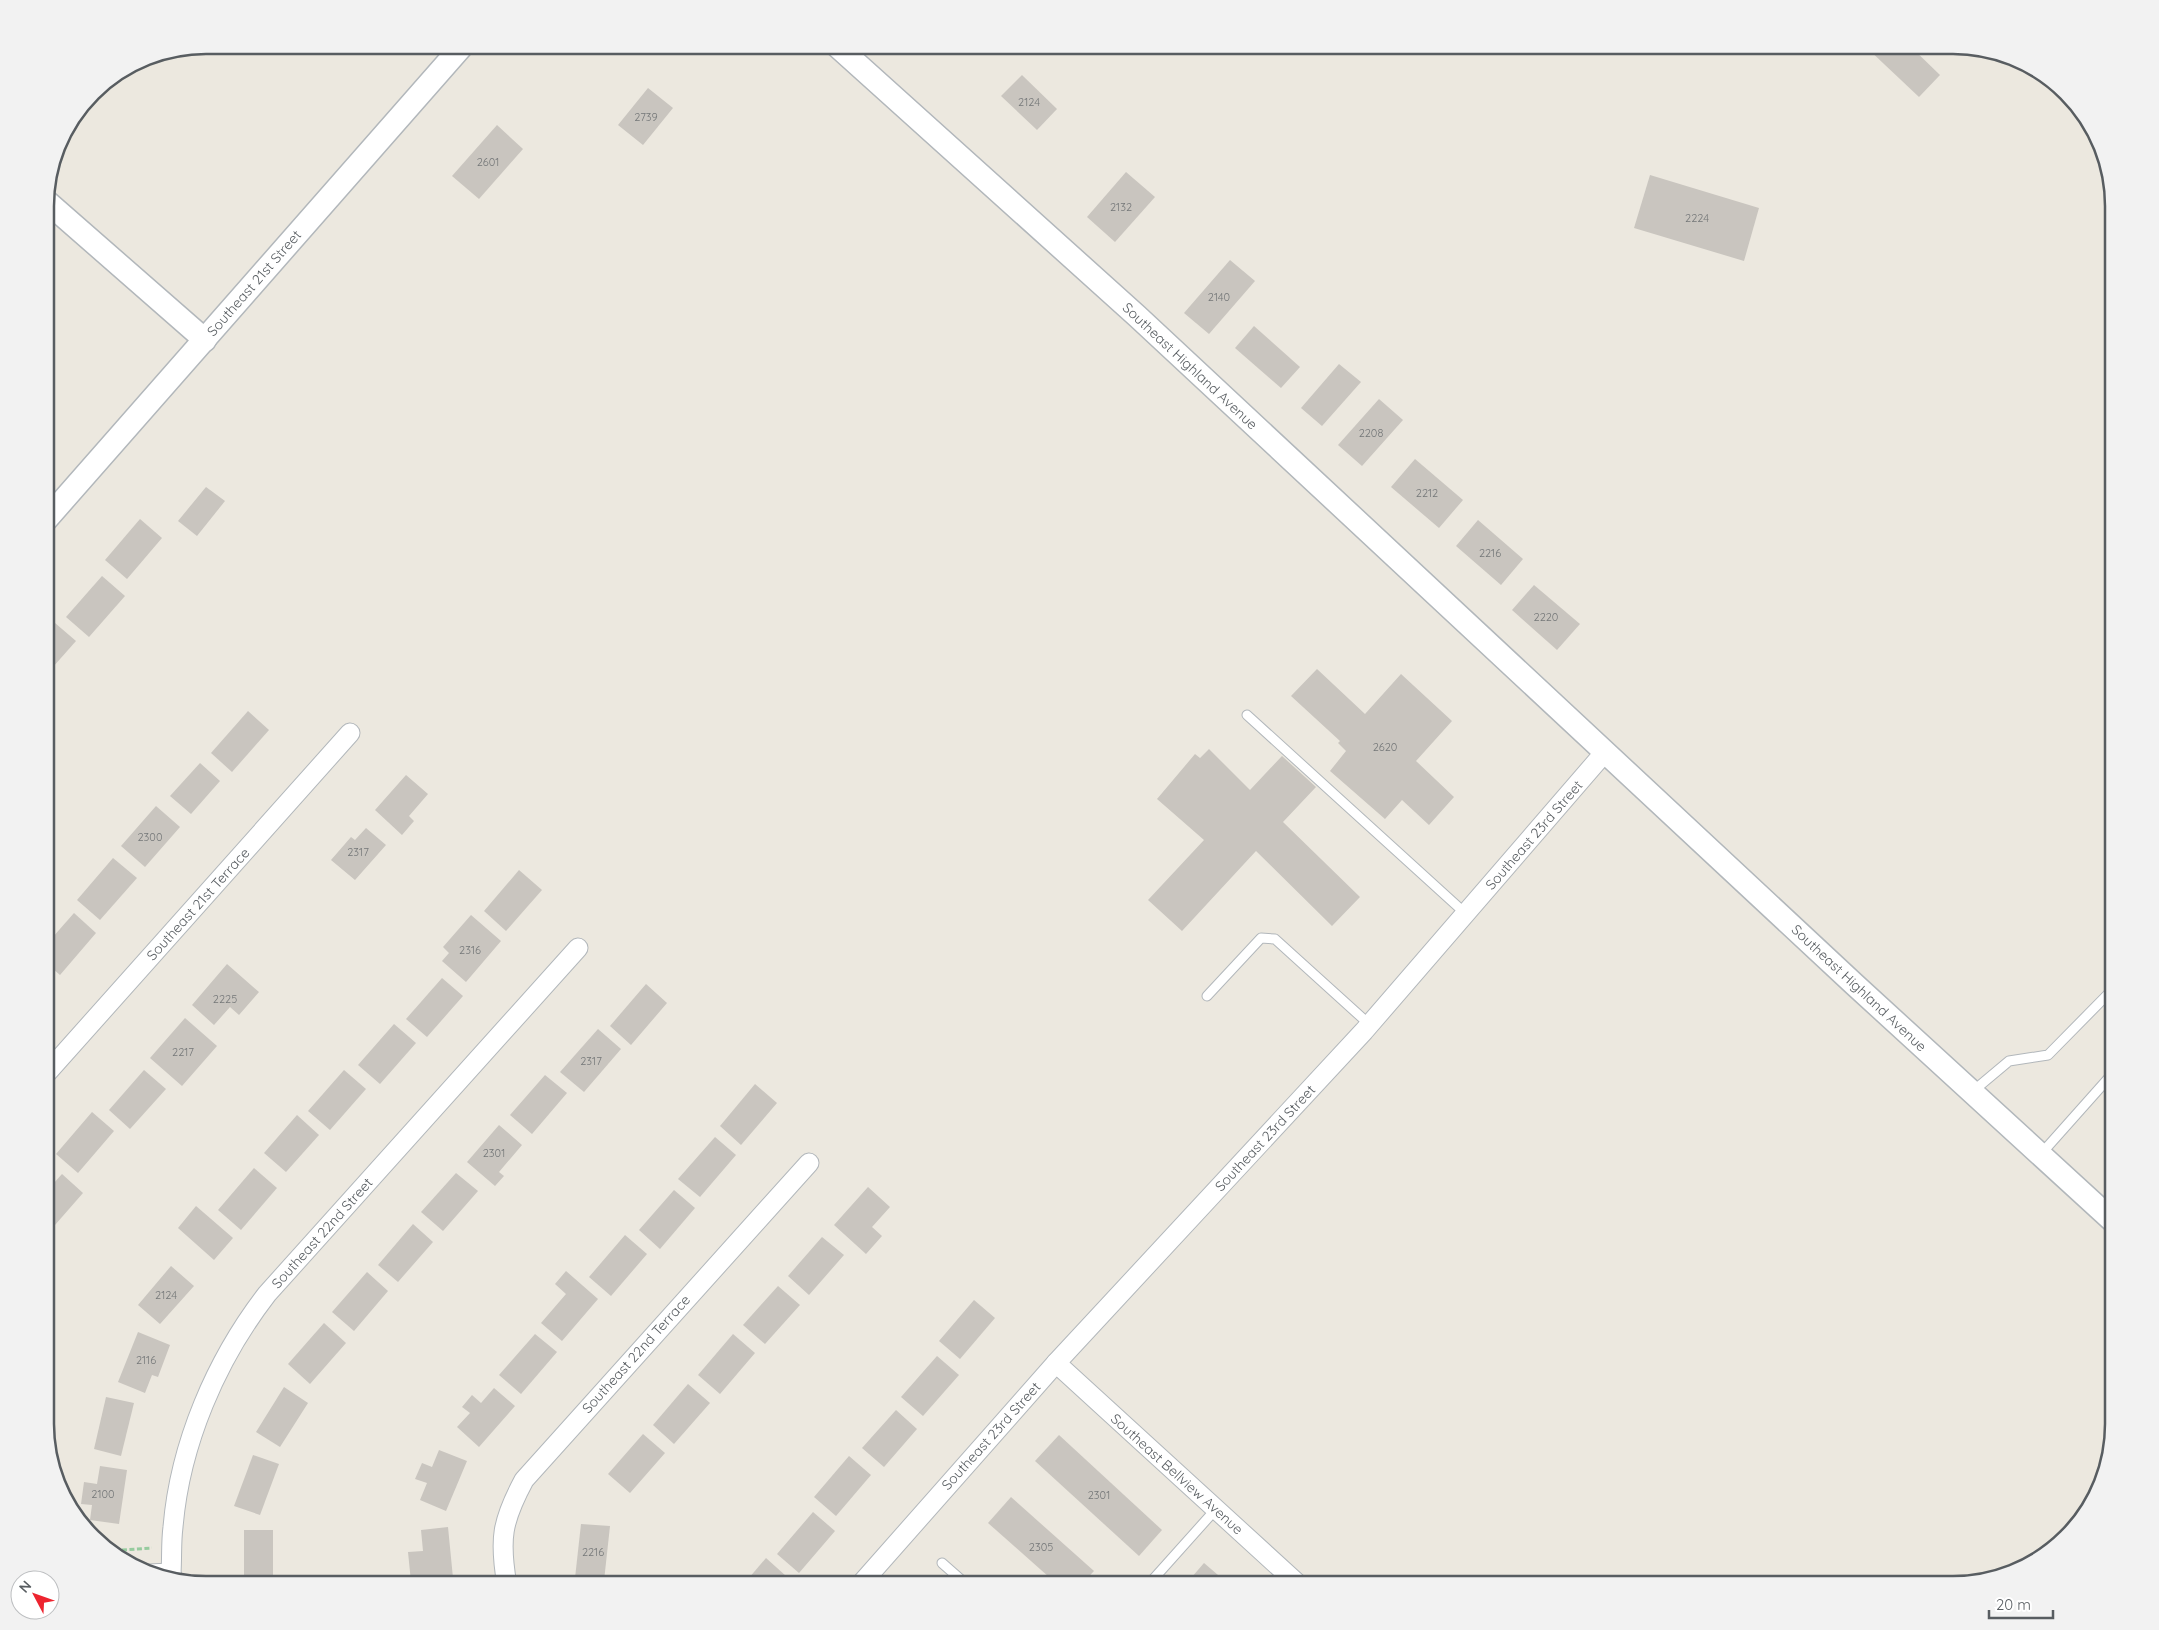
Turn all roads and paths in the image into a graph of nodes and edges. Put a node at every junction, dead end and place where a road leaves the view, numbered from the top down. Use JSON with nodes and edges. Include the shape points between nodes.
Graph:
{"nodes":[{"id":1,"x":455,"y":54,"type":"edge"},
{"id":2,"x":846,"y":54,"type":"edge"},
{"id":3,"x":54,"y":208,"type":"edge"},
{"id":4,"x":204,"y":340,"type":"junction"},
{"id":5,"x":54,"y":511,"type":"edge"},
{"id":6,"x":1247,"y":715,"type":"dead end"},
{"id":7,"x":350,"y":733,"type":"dead end"},
{"id":8,"x":1605,"y":752,"type":"junction"},
{"id":9,"x":1466,"y":915,"type":"junction"},
{"id":10,"x":578,"y":948,"type":"dead end"},
{"id":11,"x":1207,"y":996,"type":"dead end"},
{"id":12,"x":2105,"y":997,"type":"edge"},
{"id":13,"x":1370,"y":1025,"type":"junction"},
{"id":14,"x":54,"y":1065,"type":"edge"},
{"id":15,"x":2105,"y":1082,"type":"edge"},
{"id":16,"x":1972,"y":1092,"type":"junction"},
{"id":17,"x":2040,"y":1155,"type":"junction"},
{"id":18,"x":809,"y":1163,"type":"dead end"},
{"id":19,"x":2105,"y":1214,"type":"edge"},
{"id":20,"x":1056,"y":1363,"type":"junction"},
{"id":21,"x":1216,"y":1509,"type":"junction"},
{"id":22,"x":121,"y":1550,"type":"edge"},
{"id":23,"x":172,"y":1553,"type":"junction"},
{"id":24,"x":942,"y":1562,"type":"dead end"},
{"id":25,"x":172,"y":1572,"type":"edge"},
{"id":26,"x":505,"y":1576,"type":"edge"},
{"id":27,"x":868,"y":1576,"type":"edge"},
{"id":28,"x":957,"y":1576,"type":"edge"},
{"id":29,"x":1156,"y":1576,"type":"edge"},
{"id":30,"x":1289,"y":1576,"type":"edge"}],
"edges":[{"from":1,"to":4,"type":"street","name":"Southeast 21st Street"},
{"from":2,"to":8,"type":"street","name":"Southeast Highland Avenue","via":[[1137,316]]},
{"from":3,"to":4,"type":"street"},
{"from":4,"to":5,"type":"street","name":"Southeast 21st Street"},
{"from":6,"to":9,"type":"lane"},
{"from":7,"to":14,"type":"street","name":"Southeast 21st Terrace"},
{"from":8,"to":9,"type":"street","name":"Southeast 23rd Street"},
{"from":8,"to":16,"type":"street","name":"Southeast Highland Avenue"},
{"from":9,"to":13,"type":"street","name":"Southeast 23rd Street"},
{"from":10,"to":23,"type":"street","name":"Southeast 22nd Street","via":[[267,1294],[251,1316],[217,1375],[192,1438],[180,1482]]},
{"from":11,"to":13,"type":"lane","via":[[1261,938],[1275,939]]},
{"from":12,"to":16,"type":"lane","via":[[2048,1055],[2009,1061]]},
{"from":13,"to":20,"type":"street","name":"Southeast 23rd Street"},
{"from":15,"to":17,"type":"lane"},
{"from":16,"to":17,"type":"street","name":"Southeast Highland Avenue"},
{"from":17,"to":19,"type":"street","name":"Southeast Highland Avenue"},
{"from":18,"to":26,"type":"street","name":"Southeast 22nd Terrace","via":[[524,1480],[508,1513],[502,1538]]},
{"from":20,"to":21,"type":"street","name":"Southeast Bellview Avenue"},
{"from":20,"to":27,"type":"street","name":"Southeast 23rd Street"},
{"from":21,"to":29,"type":"lane"},
{"from":21,"to":30,"type":"street","name":"Southeast Bellview Avenue"},
{"from":22,"to":23,"type":"path","via":[[157,1548]]},
{"from":23,"to":25,"type":"street","name":"Southeast 22nd Street"},
{"from":24,"to":28,"type":"lane"}]}
